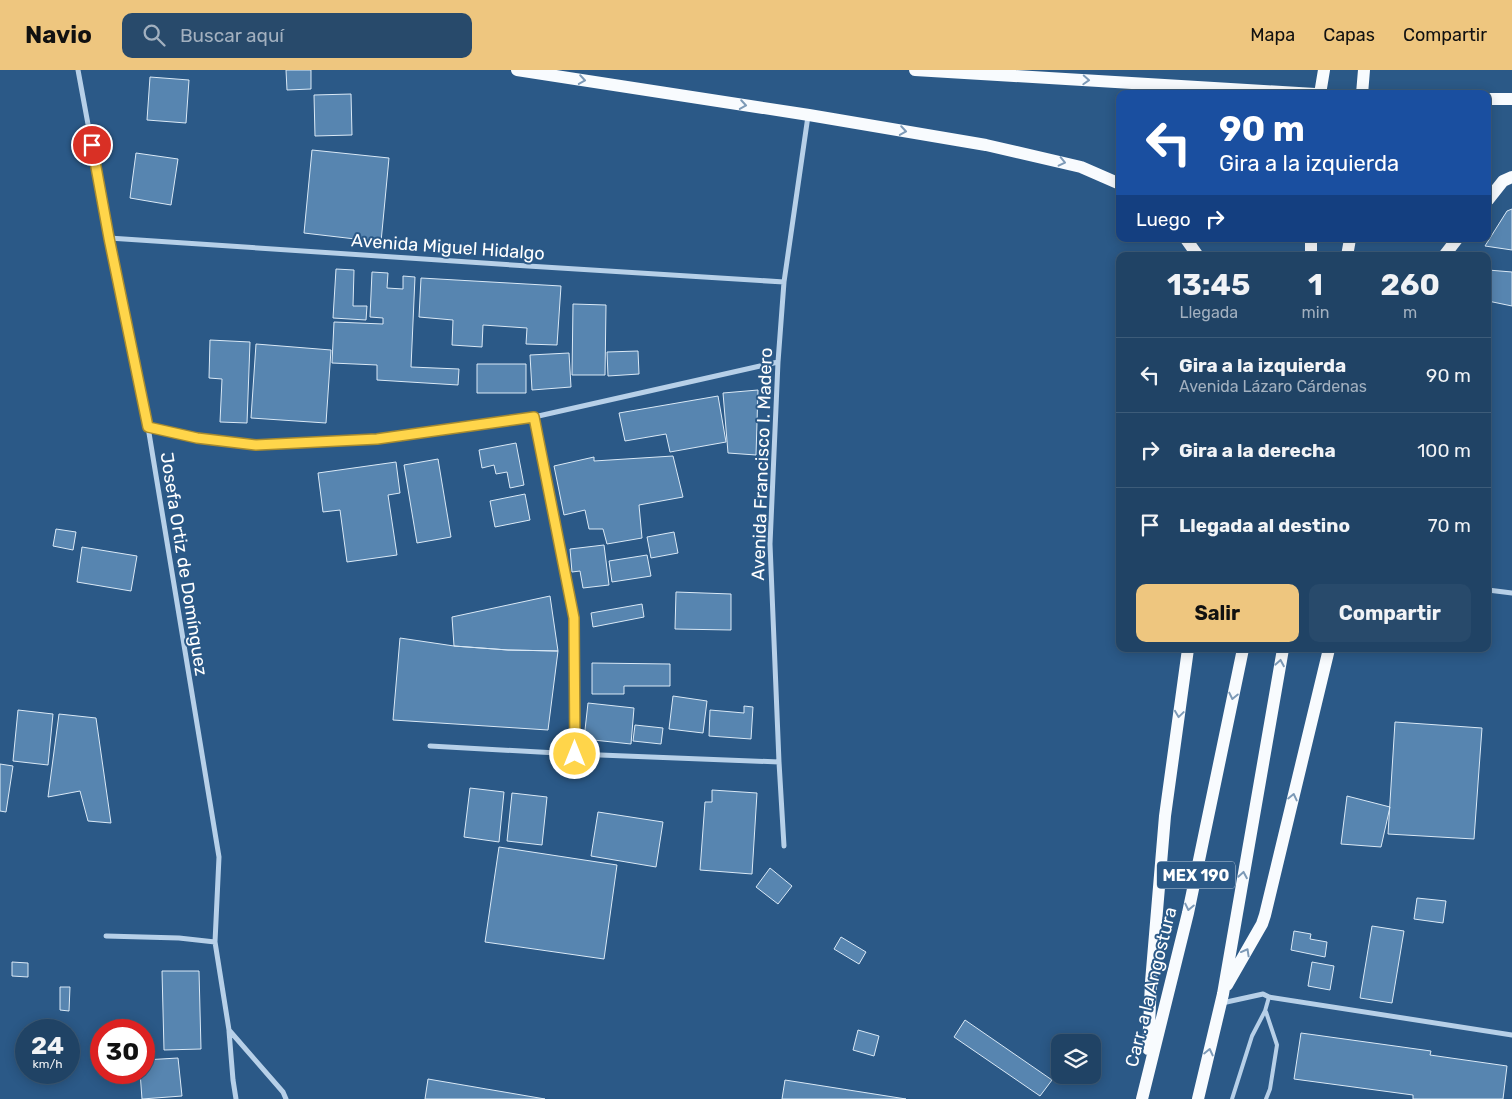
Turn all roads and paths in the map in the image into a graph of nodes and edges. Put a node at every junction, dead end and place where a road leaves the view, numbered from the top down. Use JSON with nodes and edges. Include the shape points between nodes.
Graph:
{"nodes":[{"id":1,"x":78,"y":70,"type":"edge"},
{"id":2,"x":516,"y":70,"type":"edge"},
{"id":3,"x":916,"y":70,"type":"edge"},
{"id":4,"x":1324,"y":70,"type":"edge"},
{"id":5,"x":1364,"y":70,"type":"edge"},
{"id":6,"x":1247,"y":90,"type":"edge"},
{"id":7,"x":1321,"y":90,"type":"edge"},
{"id":8,"x":1362,"y":90,"type":"edge"},
{"id":9,"x":1491,"y":99,"type":"edge"},
{"id":10,"x":1512,"y":99,"type":"edge"},
{"id":11,"x":808,"y":115,"type":"junction"},
{"id":12,"x":1512,"y":177,"type":"edge"},
{"id":13,"x":1116,"y":182,"type":"edge"},
{"id":14,"x":1491,"y":196,"type":"edge"},
{"id":15,"x":109,"y":238,"type":"junction"},
{"id":16,"x":1455,"y":242,"type":"edge"},
{"id":17,"x":1447,"y":252,"type":"edge"},
{"id":18,"x":784,"y":282,"type":"junction"},
{"id":19,"x":778,"y":362,"type":"junction"},
{"id":20,"x":534,"y":417,"type":"junction"},
{"id":21,"x":148,"y":427,"type":"junction"},
{"id":22,"x":1491,"y":590,"type":"edge"},
{"id":23,"x":1512,"y":593,"type":"edge"},
{"id":24,"x":1188,"y":652,"type":"edge"},
{"id":25,"x":1242,"y":652,"type":"edge"},
{"id":26,"x":1282,"y":652,"type":"edge"},
{"id":27,"x":1328,"y":652,"type":"edge"},
{"id":28,"x":430,"y":746,"type":"dead end"},
{"id":29,"x":575,"y":754,"type":"junction"},
{"id":30,"x":779,"y":762,"type":"junction"},
{"id":31,"x":784,"y":846,"type":"dead end"},
{"id":32,"x":106,"y":936,"type":"dead end"},
{"id":33,"x":215,"y":942,"type":"junction"},
{"id":34,"x":1269,"y":997,"type":"junction"},
{"id":35,"x":1222,"y":999,"type":"junction"},
{"id":36,"x":1265,"y":1011,"type":"junction"},
{"id":37,"x":229,"y":1030,"type":"junction"},
{"id":38,"x":1512,"y":1035,"type":"edge"},
{"id":39,"x":1147,"y":1077,"type":"junction"},
{"id":40,"x":236,"y":1099,"type":"edge"},
{"id":41,"x":286,"y":1099,"type":"edge"},
{"id":42,"x":1142,"y":1099,"type":"edge"},
{"id":43,"x":1198,"y":1099,"type":"edge"},
{"id":44,"x":1232,"y":1099,"type":"edge"},
{"id":45,"x":1266,"y":1099,"type":"edge"}],
"edges":[{"from":1,"to":15,"type":"street","name":"Josefa Ortiz de Domínguez"},
{"from":2,"to":11,"type":"main road","one_way":true},
{"from":3,"to":6,"type":"main road","one_way":true},
{"from":4,"to":7,"type":"main road"},
{"from":5,"to":8,"type":"main road"},
{"from":9,"to":10,"type":"main road"},
{"from":11,"to":13,"type":"main road","one_way":true,"via":[[986,145],[1081,167]]},
{"from":11,"to":18,"type":"street","name":"Avenida Francisco I. Madero"},
{"from":12,"to":14,"type":"main road"},
{"from":15,"to":18,"type":"street","name":"Avenida Miguel Hidalgo"},
{"from":15,"to":21,"type":"street","name":"Josefa Ortiz de Domínguez"},
{"from":16,"to":17,"type":"main road"},
{"from":18,"to":19,"type":"street","name":"Avenida Francisco I. Madero"},
{"from":19,"to":20,"type":"street"},
{"from":19,"to":30,"type":"street","name":"Avenida Francisco I. Madero","via":[[770,544]]},
{"from":20,"to":21,"type":"street","via":[[377,439],[256,445],[197,438]]},
{"from":20,"to":29,"type":"street","via":[[574,618]]},
{"from":21,"to":33,"type":"street","name":"Josefa Ortiz de Domínguez","via":[[219,857]]},
{"from":22,"to":23,"type":"street"},
{"from":24,"to":39,"type":"main road","one_way":true,"via":[[1165,816],[1151,982]]},
{"from":25,"to":39,"type":"main road","name":"Carr. a la Angostura","number":"MEX 190","one_way":true,"via":[[1188,913]]},
{"from":35,"to":26,"type":"main road","number":"MEX 190","one_way":true},
{"from":35,"to":27,"type":"main road","one_way":true,"via":[[1262,924]]},
{"from":28,"to":29,"type":"street"},
{"from":29,"to":30,"type":"street"},
{"from":30,"to":31,"type":"street","name":"Avenida Francisco I. Madero"},
{"from":32,"to":33,"type":"street"},
{"from":33,"to":37,"type":"street","name":"Josefa Ortiz de Domínguez"},
{"from":34,"to":35,"type":"street","via":[[1263,994]]},
{"from":34,"to":36,"type":"lane"},
{"from":34,"to":38,"type":"street"},
{"from":43,"to":35,"type":"main road","number":"MEX 190","one_way":true},
{"from":36,"to":44,"type":"lane","via":[[1252,1036]]},
{"from":36,"to":45,"type":"lane","via":[[1277,1045]]},
{"from":37,"to":40,"type":"street","name":"Josefa Ortiz de Domínguez"},
{"from":37,"to":41,"type":"street","via":[[284,1092]]},
{"from":39,"to":42,"type":"main road","name":"Carr. a la Angostura","number":"MEX 190"}]}
